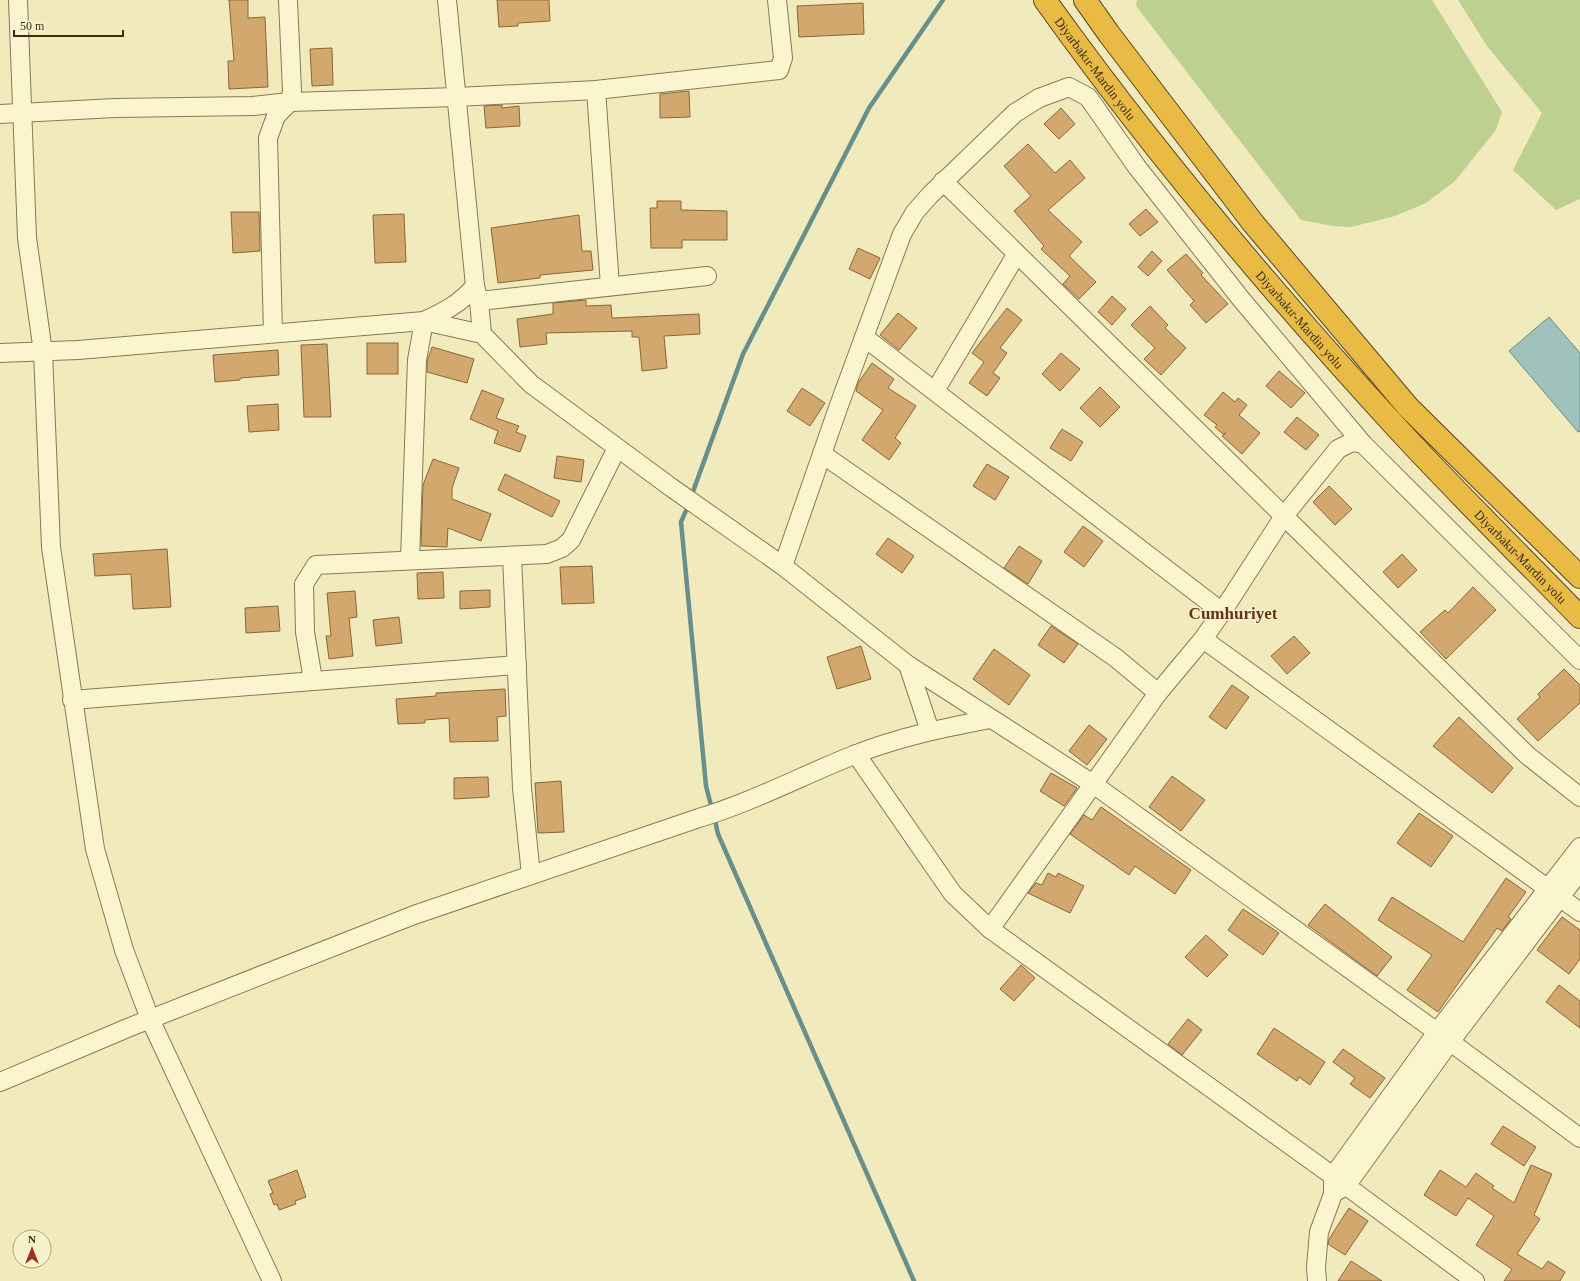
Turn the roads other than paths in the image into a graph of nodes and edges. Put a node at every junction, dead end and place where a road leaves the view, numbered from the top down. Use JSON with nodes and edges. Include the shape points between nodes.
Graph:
{"nodes":[{"id":1,"x":18,"y":0,"type":"edge"},
{"id":2,"x":288,"y":0,"type":"edge"},
{"id":3,"x":447,"y":0,"type":"edge"},
{"id":4,"x":777,"y":0,"type":"edge"},
{"id":5,"x":1045,"y":0,"type":"edge"},
{"id":6,"x":1085,"y":0,"type":"edge"},
{"id":7,"x":596,"y":90,"type":"junction"},
{"id":8,"x":457,"y":97,"type":"junction"},
{"id":9,"x":290,"y":102,"type":"junction"},
{"id":10,"x":23,"y":113,"type":"junction"},
{"id":11,"x":0,"y":114,"type":"edge"},
{"id":12,"x":943,"y":182,"type":"junction"},
{"id":13,"x":1016,"y":255,"type":"junction"},
{"id":14,"x":707,"y":276,"type":"dead end"},
{"id":15,"x":610,"y":286,"type":"junction"},
{"id":16,"x":477,"y":293,"type":"junction"},
{"id":17,"x":424,"y":320,"type":"junction"},
{"id":18,"x":273,"y":333,"type":"junction"},
{"id":19,"x":482,"y":334,"type":"junction"},
{"id":20,"x":864,"y":337,"type":"junction"},
{"id":21,"x":43,"y":352,"type":"junction"},
{"id":22,"x":0,"y":354,"type":"edge"},
{"id":23,"x":935,"y":391,"type":"junction"},
{"id":24,"x":1363,"y":444,"type":"junction"},
{"id":25,"x":617,"y":448,"type":"junction"},
{"id":26,"x":822,"y":454,"type":"junction"},
{"id":27,"x":1284,"y":516,"type":"junction"},
{"id":28,"x":512,"y":556,"type":"junction"},
{"id":29,"x":410,"y":560,"type":"junction"},
{"id":30,"x":783,"y":566,"type":"junction"},
{"id":31,"x":1580,"y":577,"type":"edge"},
{"id":32,"x":1222,"y":612,"type":"junction"},
{"id":33,"x":1580,"y":617,"type":"edge"},
{"id":34,"x":1203,"y":639,"type":"junction"},
{"id":35,"x":1580,"y":660,"type":"edge"},
{"id":36,"x":517,"y":665,"type":"junction"},
{"id":37,"x":908,"y":665,"type":"junction"},
{"id":38,"x":313,"y":680,"type":"junction"},
{"id":39,"x":1158,"y":693,"type":"junction"},
{"id":40,"x":72,"y":700,"type":"junction"},
{"id":41,"x":990,"y":719,"type":"junction"},
{"id":42,"x":930,"y":731,"type":"junction"},
{"id":43,"x":856,"y":754,"type":"junction"},
{"id":44,"x":1093,"y":784,"type":"junction"},
{"id":45,"x":1580,"y":797,"type":"edge"},
{"id":46,"x":1580,"y":847,"type":"edge"},
{"id":47,"x":1580,"y":871,"type":"edge"},
{"id":48,"x":532,"y":875,"type":"junction"},
{"id":49,"x":1554,"y":892,"type":"junction"},
{"id":50,"x":1580,"y":912,"type":"edge"},
{"id":51,"x":990,"y":929,"type":"junction"},
{"id":52,"x":150,"y":1019,"type":"junction"},
{"id":53,"x":1444,"y":1037,"type":"junction"},
{"id":54,"x":0,"y":1082,"type":"edge"},
{"id":55,"x":1580,"y":1138,"type":"edge"},
{"id":56,"x":1337,"y":1185,"type":"junction"},
{"id":57,"x":272,"y":1281,"type":"edge"},
{"id":58,"x":1317,"y":1281,"type":"edge"},
{"id":59,"x":1474,"y":1281,"type":"edge"}],
"edges":[{"from":1,"to":10,"type":"street"},
{"from":2,"to":9,"type":"street","via":[[292,91]]},
{"from":3,"to":8,"type":"street"},
{"from":4,"to":7,"type":"street","via":[[783,58],[779,70]]},
{"from":5,"to":33,"type":"highway","name":"Diyarbakır-Mardin yolu","via":[[1082,52],[1216,224],[1397,428]]},
{"from":6,"to":31,"type":"highway","name":"Diyarbakır-Mardin yolu","via":[[1253,223],[1408,406]]},
{"from":7,"to":8,"type":"street"},
{"from":7,"to":15,"type":"street"},
{"from":8,"to":9,"type":"street"},
{"from":8,"to":16,"type":"street"},
{"from":9,"to":10,"type":"street","via":[[253,106],[115,108]]},
{"from":9,"to":18,"type":"street","via":[[276,116],[268,138]]},
{"from":10,"to":11,"type":"street"},
{"from":10,"to":21,"type":"street","via":[[27,238]]},
{"from":12,"to":13,"type":"street"},
{"from":12,"to":20,"type":"street","via":[[915,212],[902,234]]},
{"from":12,"to":24,"type":"street","via":[[1015,113],[1038,98],[1069,88],[1088,97],[1137,167],[1236,293]]},
{"from":13,"to":23,"type":"street"},
{"from":13,"to":27,"type":"street"},
{"from":14,"to":15,"type":"street"},
{"from":15,"to":16,"type":"street"},
{"from":16,"to":17,"type":"street"},
{"from":16,"to":19,"type":"street"},
{"from":17,"to":18,"type":"street"},
{"from":17,"to":19,"type":"street"},
{"from":17,"to":29,"type":"street","via":[[417,360]]},
{"from":18,"to":21,"type":"street"},
{"from":19,"to":25,"type":"street","via":[[531,384]]},
{"from":20,"to":23,"type":"street"},
{"from":20,"to":26,"type":"street"},
{"from":21,"to":22,"type":"street"},
{"from":21,"to":40,"type":"street","via":[[51,547]]},
{"from":23,"to":32,"type":"street"},
{"from":24,"to":27,"type":"street","via":[[1352,442],[1338,449]]},
{"from":24,"to":35,"type":"street"},
{"from":25,"to":28,"type":"street","via":[[570,540],[562,548],[547,554]]},
{"from":25,"to":30,"type":"street"},
{"from":26,"to":30,"type":"street"},
{"from":26,"to":39,"type":"street","via":[[1116,658]]},
{"from":27,"to":32,"type":"street"},
{"from":27,"to":45,"type":"street","via":[[1527,755]]},
{"from":28,"to":29,"type":"street"},
{"from":28,"to":36,"type":"street"},
{"from":29,"to":38,"type":"street","via":[[336,563],[316,565],[312,569],[304,584],[305,632]]},
{"from":30,"to":37,"type":"street"},
{"from":32,"to":34,"type":"street"},
{"from":34,"to":39,"type":"street"},
{"from":34,"to":49,"type":"street"},
{"from":36,"to":38,"type":"street"},
{"from":36,"to":48,"type":"street","via":[[522,788]]},
{"from":37,"to":41,"type":"street"},
{"from":37,"to":42,"type":"street"},
{"from":38,"to":40,"type":"street"},
{"from":39,"to":44,"type":"street"},
{"from":40,"to":52,"type":"street","via":[[95,849],[124,950]]},
{"from":41,"to":42,"type":"street"},
{"from":41,"to":44,"type":"street"},
{"from":42,"to":43,"type":"street"},
{"from":43,"to":48,"type":"street","via":[[732,808]]},
{"from":43,"to":51,"type":"street","via":[[952,894]]},
{"from":44,"to":51,"type":"street"},
{"from":44,"to":53,"type":"street"},
{"from":46,"to":49,"type":"street"},
{"from":47,"to":49,"type":"street"},
{"from":48,"to":52,"type":"street","via":[[414,915]]},
{"from":49,"to":50,"type":"street"},
{"from":49,"to":53,"type":"street"},
{"from":51,"to":56,"type":"street"},
{"from":52,"to":54,"type":"street"},
{"from":52,"to":57,"type":"street"},
{"from":53,"to":55,"type":"street"},
{"from":53,"to":56,"type":"street"},
{"from":56,"to":58,"type":"street","via":[[1319,1232]]},
{"from":56,"to":59,"type":"street"}]}
